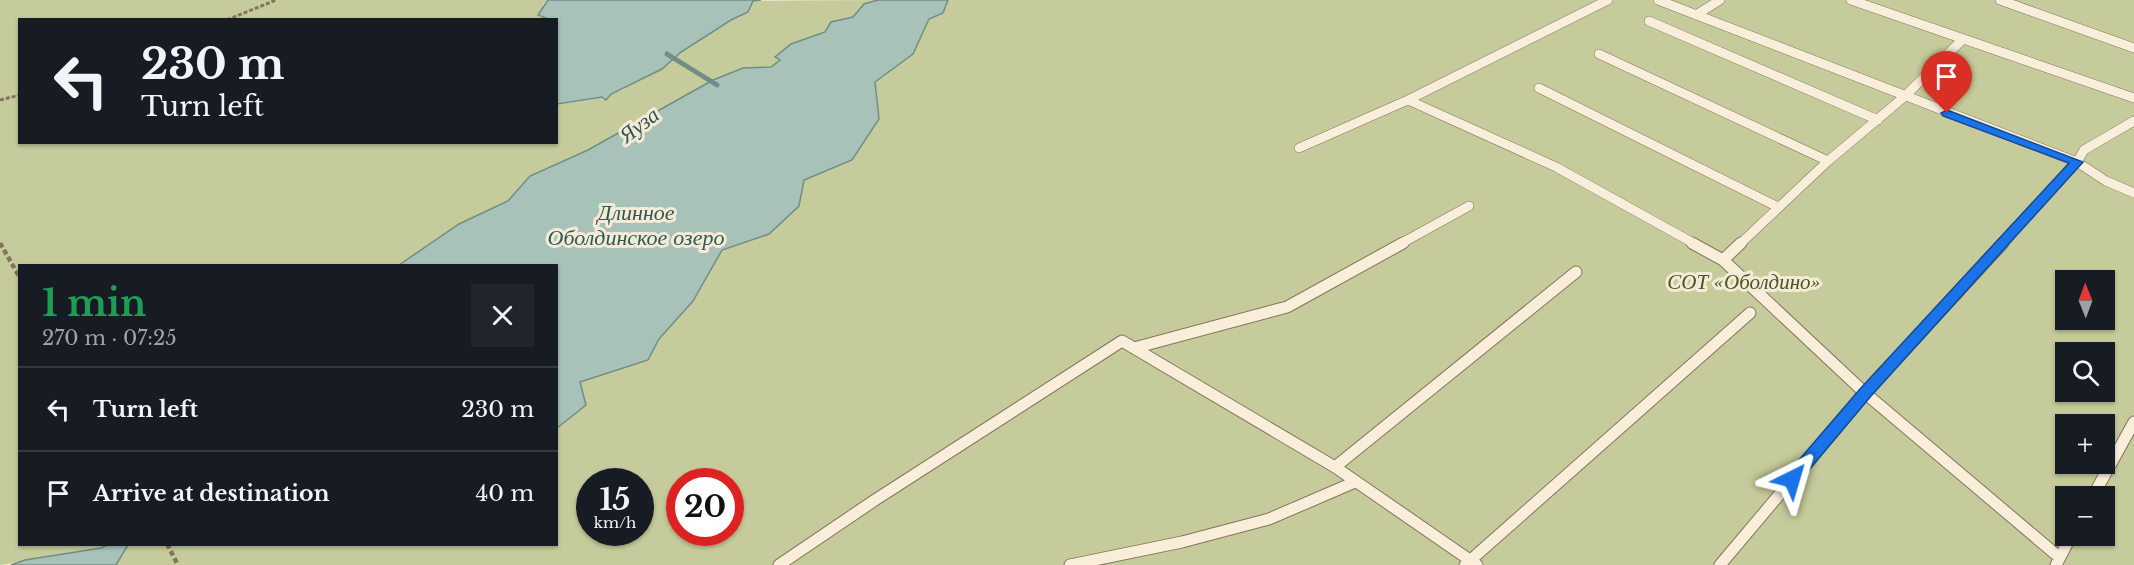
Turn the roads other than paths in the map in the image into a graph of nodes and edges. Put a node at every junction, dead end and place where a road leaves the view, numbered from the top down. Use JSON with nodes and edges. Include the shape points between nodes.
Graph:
{"nodes":[{"id":1,"x":1608,"y":0,"type":"edge"},
{"id":2,"x":1658,"y":0,"type":"edge"},
{"id":3,"x":1720,"y":0,"type":"edge"},
{"id":4,"x":1851,"y":0,"type":"edge"},
{"id":5,"x":2000,"y":0,"type":"edge"},
{"id":6,"x":1696,"y":15,"type":"junction"},
{"id":7,"x":1649,"y":21,"type":"dead end"},
{"id":8,"x":1962,"y":40,"type":"junction"},
{"id":9,"x":2134,"y":48,"type":"edge"},
{"id":10,"x":1599,"y":54,"type":"dead end"},
{"id":11,"x":1539,"y":88,"type":"dead end"},
{"id":12,"x":1904,"y":97,"type":"junction"},
{"id":13,"x":2134,"y":98,"type":"edge"},
{"id":14,"x":1408,"y":100,"type":"junction"},
{"id":15,"x":1878,"y":120,"type":"junction"},
{"id":16,"x":2134,"y":122,"type":"edge"},
{"id":17,"x":1299,"y":148,"type":"dead end"},
{"id":18,"x":1828,"y":161,"type":"junction"},
{"id":19,"x":2077,"y":162,"type":"junction"},
{"id":20,"x":2134,"y":192,"type":"edge"},
{"id":21,"x":1469,"y":206,"type":"dead end"},
{"id":22,"x":1778,"y":207,"type":"junction"},
{"id":23,"x":1723,"y":260,"type":"junction"},
{"id":24,"x":1576,"y":272,"type":"dead end"},
{"id":25,"x":1750,"y":312,"type":"dead end"},
{"id":26,"x":1134,"y":348,"type":"junction"},
{"id":27,"x":1865,"y":393,"type":"junction"},
{"id":28,"x":2134,"y":422,"type":"edge"},
{"id":29,"x":1335,"y":467,"type":"junction"},
{"id":30,"x":1355,"y":482,"type":"junction"},
{"id":31,"x":2099,"y":486,"type":"edge"},
{"id":32,"x":2065,"y":546,"type":"edge"},
{"id":33,"x":2057,"y":561,"type":"edge"},
{"id":34,"x":1470,"y":563,"type":"edge"},
{"id":35,"x":779,"y":565,"type":"edge"},
{"id":36,"x":1070,"y":565,"type":"edge"},
{"id":37,"x":1720,"y":565,"type":"edge"}],
"edges":[{"from":1,"to":14,"type":"lane"},
{"from":2,"to":6,"type":"lane"},
{"from":3,"to":6,"type":"lane"},
{"from":4,"to":8,"type":"lane"},
{"from":5,"to":9,"type":"lane"},
{"from":6,"to":12,"type":"lane"},
{"from":7,"to":15,"type":"lane"},
{"from":8,"to":12,"type":"lane"},
{"from":8,"to":13,"type":"lane"},
{"from":10,"to":18,"type":"lane"},
{"from":11,"to":22,"type":"lane"},
{"from":12,"to":15,"type":"lane"},
{"from":12,"to":19,"type":"lane"},
{"from":14,"to":17,"type":"lane"},
{"from":14,"to":23,"type":"lane","via":[[1556,167]]},
{"from":15,"to":18,"type":"lane"},
{"from":16,"to":19,"type":"lane","via":[[2084,150]]},
{"from":18,"to":22,"type":"lane"},
{"from":19,"to":20,"type":"lane","via":[[2106,181]]},
{"from":19,"to":27,"type":"lane"},
{"from":21,"to":26,"type":"lane","via":[[1287,308]]},
{"from":22,"to":23,"type":"lane"},
{"from":23,"to":27,"type":"lane"},
{"from":24,"to":29,"type":"lane"},
{"from":25,"to":34,"type":"lane"},
{"from":26,"to":29,"type":"lane"},
{"from":26,"to":35,"type":"lane","via":[[1122,341]]},
{"from":27,"to":33,"type":"lane"},
{"from":27,"to":37,"type":"lane"},
{"from":28,"to":31,"type":"lane"},
{"from":29,"to":30,"type":"lane"},
{"from":30,"to":34,"type":"lane"},
{"from":30,"to":36,"type":"lane","via":[[1269,519]]},
{"from":32,"to":33,"type":"lane"}]}
